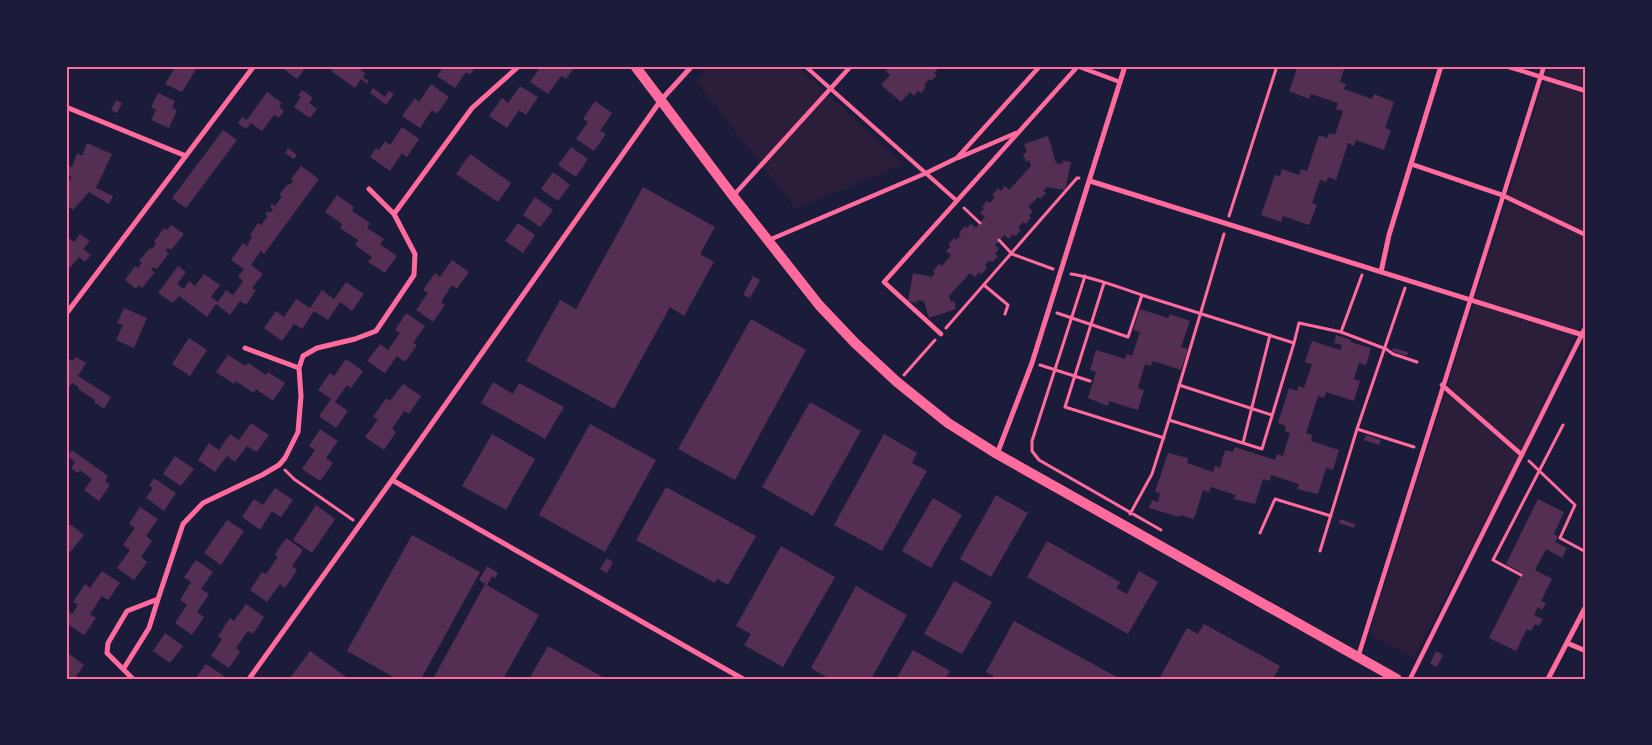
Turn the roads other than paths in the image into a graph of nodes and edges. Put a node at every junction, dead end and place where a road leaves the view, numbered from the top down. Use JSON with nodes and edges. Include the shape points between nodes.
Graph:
{"nodes":[{"id":1,"x":254,"y":66,"type":"edge"},
{"id":2,"x":519,"y":66,"type":"edge"},
{"id":3,"x":635,"y":66,"type":"edge"},
{"id":4,"x":692,"y":66,"type":"edge"},
{"id":5,"x":805,"y":66,"type":"edge"},
{"id":6,"x":851,"y":66,"type":"edge"},
{"id":7,"x":1040,"y":66,"type":"edge"},
{"id":8,"x":1078,"y":66,"type":"edge"},
{"id":9,"x":1125,"y":66,"type":"edge"},
{"id":10,"x":1440,"y":66,"type":"edge"},
{"id":11,"x":1506,"y":66,"type":"edge"},
{"id":12,"x":1544,"y":66,"type":"edge"},
{"id":13,"x":1540,"y":77,"type":"junction"},
{"id":14,"x":1120,"y":82,"type":"junction"},
{"id":15,"x":831,"y":89,"type":"junction"},
{"id":16,"x":1586,"y":91,"type":"edge"},
{"id":17,"x":661,"y":100,"type":"junction"},
{"id":18,"x":66,"y":106,"type":"edge"},
{"id":19,"x":1019,"y":132,"type":"junction"},
{"id":20,"x":186,"y":156,"type":"junction"},
{"id":21,"x":957,"y":158,"type":"junction"},
{"id":22,"x":1411,"y":164,"type":"junction"},
{"id":23,"x":924,"y":174,"type":"junction"},
{"id":24,"x":1090,"y":180,"type":"junction"},
{"id":25,"x":369,"y":189,"type":"dead end"},
{"id":26,"x":1502,"y":195,"type":"junction"},
{"id":27,"x":733,"y":196,"type":"junction"},
{"id":28,"x":956,"y":200,"type":"junction"},
{"id":29,"x":394,"y":214,"type":"junction"},
{"id":30,"x":1586,"y":235,"type":"edge"},
{"id":31,"x":768,"y":240,"type":"junction"},
{"id":32,"x":1380,"y":272,"type":"junction"},
{"id":33,"x":1469,"y":300,"type":"junction"},
{"id":34,"x":66,"y":314,"type":"edge"},
{"id":35,"x":1586,"y":326,"type":"edge"},
{"id":36,"x":941,"y":334,"type":"road end"},
{"id":37,"x":1584,"y":336,"type":"edge"},
{"id":38,"x":245,"y":348,"type":"dead end"},
{"id":39,"x":298,"y":368,"type":"junction"},
{"id":40,"x":1442,"y":385,"type":"junction"},
{"id":41,"x":997,"y":454,"type":"junction"},
{"id":42,"x":1522,"y":455,"type":"junction"},
{"id":43,"x":392,"y":480,"type":"junction"},
{"id":44,"x":158,"y":599,"type":"junction"},
{"id":45,"x":1586,"y":606,"type":"edge"},
{"id":46,"x":1567,"y":643,"type":"junction"},
{"id":47,"x":1586,"y":651,"type":"edge"},
{"id":48,"x":1358,"y":656,"type":"junction"},
{"id":49,"x":124,"y":668,"type":"junction"},
{"id":50,"x":133,"y":679,"type":"edge"},
{"id":51,"x":249,"y":679,"type":"edge"},
{"id":52,"x":743,"y":679,"type":"edge"},
{"id":53,"x":1397,"y":679,"type":"edge"},
{"id":54,"x":1410,"y":679,"type":"edge"},
{"id":55,"x":1548,"y":679,"type":"edge"}],
"edges":[{"from":1,"to":20,"type":"street"},
{"from":2,"to":29,"type":"street","via":[[472,108]]},
{"from":3,"to":17,"type":"main road"},
{"from":4,"to":17,"type":"street"},
{"from":5,"to":15,"type":"lane"},
{"from":6,"to":15,"type":"street"},
{"from":7,"to":21,"type":"street"},
{"from":8,"to":14,"type":"street"},
{"from":8,"to":19,"type":"street"},
{"from":9,"to":14,"type":"street"},
{"from":10,"to":22,"type":"street"},
{"from":11,"to":13,"type":"street"},
{"from":12,"to":13,"type":"street"},
{"from":13,"to":16,"type":"street"},
{"from":13,"to":26,"type":"street"},
{"from":14,"to":24,"type":"street"},
{"from":15,"to":23,"type":"lane"},
{"from":15,"to":27,"type":"street"},
{"from":17,"to":27,"type":"main road"},
{"from":17,"to":43,"type":"street"},
{"from":18,"to":20,"type":"street"},
{"from":19,"to":21,"type":"street"},
{"from":19,"to":28,"type":"street"},
{"from":20,"to":34,"type":"street"},
{"from":21,"to":23,"type":"street"},
{"from":22,"to":26,"type":"street"},
{"from":22,"to":32,"type":"street"},
{"from":23,"to":28,"type":"lane"},
{"from":23,"to":31,"type":"street"},
{"from":24,"to":32,"type":"street"},
{"from":24,"to":41,"type":"street","via":[[1032,363]]},
{"from":25,"to":29,"type":"street"},
{"from":26,"to":30,"type":"street"},
{"from":26,"to":33,"type":"street"},
{"from":27,"to":31,"type":"main road"},
{"from":28,"to":36,"type":"street","via":[[884,282]]},
{"from":29,"to":39,"type":"street","via":[[415,254],[414,275],[376,330],[317,348],[303,356]]},
{"from":31,"to":41,"type":"main road","via":[[819,305],[855,344],[948,423]]},
{"from":32,"to":33,"type":"street"},
{"from":33,"to":37,"type":"street"},
{"from":33,"to":40,"type":"street"},
{"from":35,"to":37,"type":"street"},
{"from":37,"to":42,"type":"street"},
{"from":38,"to":39,"type":"street"},
{"from":39,"to":44,"type":"street","via":[[301,396],[298,432],[285,458],[280,465],[203,503],[183,524]]},
{"from":40,"to":42,"type":"street"},
{"from":40,"to":48,"type":"street"},
{"from":41,"to":48,"type":"main road"},
{"from":42,"to":54,"type":"street"},
{"from":43,"to":51,"type":"street"},
{"from":43,"to":52,"type":"street"},
{"from":44,"to":49,"type":"street","via":[[150,628]]},
{"from":44,"to":49,"type":"street","via":[[127,611],[108,642],[107,653]]},
{"from":45,"to":46,"type":"street"},
{"from":46,"to":47,"type":"street"},
{"from":46,"to":55,"type":"street"},
{"from":48,"to":53,"type":"main road"},
{"from":49,"to":50,"type":"street"}]}
